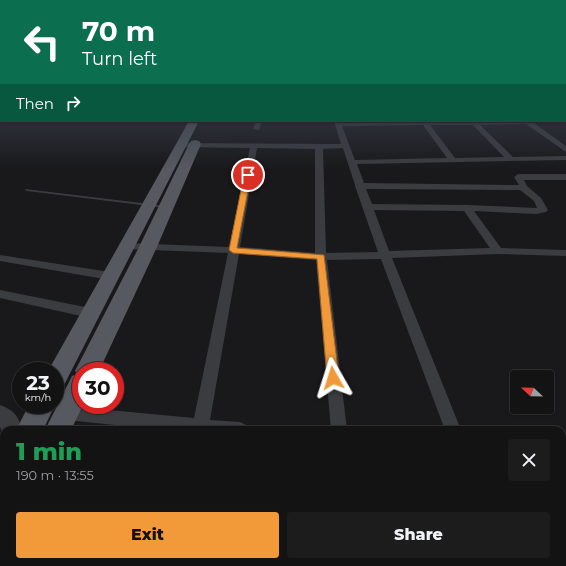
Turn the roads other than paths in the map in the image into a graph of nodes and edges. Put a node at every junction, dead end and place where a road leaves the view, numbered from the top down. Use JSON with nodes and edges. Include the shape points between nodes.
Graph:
{"nodes":[{"id":1,"x":194,"y":122,"type":"edge"},
{"id":2,"x":204,"y":122,"type":"edge"},
{"id":3,"x":259,"y":122,"type":"edge"},
{"id":4,"x":338,"y":122,"type":"edge"},
{"id":5,"x":424,"y":122,"type":"edge"},
{"id":6,"x":527,"y":122,"type":"edge"},
{"id":7,"x":475,"y":123,"type":"junction"},
{"id":8,"x":257,"y":129,"type":"dead end"},
{"id":9,"x":555,"y":141,"type":"junction"},
{"id":10,"x":566,"y":141,"type":"edge"},
{"id":11,"x":188,"y":145,"type":"junction"},
{"id":12,"x":254,"y":146,"type":"junction"},
{"id":13,"x":346,"y":146,"type":"junction"},
{"id":14,"x":319,"y":147,"type":"junction"},
{"id":15,"x":566,"y":150,"type":"edge"},
{"id":16,"x":566,"y":158,"type":"edge"},
{"id":17,"x":512,"y":159,"type":"junction"},
{"id":18,"x":453,"y":160,"type":"junction"},
{"id":19,"x":352,"y":162,"type":"junction"},
{"id":20,"x":566,"y":176,"type":"edge"},
{"id":21,"x":359,"y":186,"type":"junction"},
{"id":22,"x":522,"y":187,"type":"junction"},
{"id":23,"x":27,"y":190,"type":"dead end"},
{"id":24,"x":148,"y":206,"type":"junction"},
{"id":25,"x":166,"y":207,"type":"junction"},
{"id":26,"x":367,"y":208,"type":"junction"},
{"id":27,"x":467,"y":208,"type":"junction"},
{"id":28,"x":126,"y":246,"type":"junction"},
{"id":29,"x":148,"y":247,"type":"junction"},
{"id":30,"x":233,"y":250,"type":"junction"},
{"id":31,"x":498,"y":251,"type":"junction"},
{"id":32,"x":566,"y":253,"type":"edge"},
{"id":33,"x":385,"y":254,"type":"junction"},
{"id":34,"x":321,"y":256,"type":"junction"},
{"id":35,"x":0,"y":258,"type":"edge"},
{"id":36,"x":110,"y":276,"type":"junction"},
{"id":37,"x":0,"y":294,"type":"edge"},
{"id":38,"x":90,"y":313,"type":"junction"},
{"id":39,"x":91,"y":362,"type":"edge"},
{"id":40,"x":64,"y":363,"type":"edge"},
{"id":41,"x":72,"y":401,"type":"edge"},
{"id":42,"x":30,"y":414,"type":"edge"},
{"id":43,"x":62,"y":422,"type":"edge"},
{"id":44,"x":201,"y":425,"type":"junction"},
{"id":45,"x":14,"y":426,"type":"edge"},
{"id":46,"x":209,"y":426,"type":"edge"},
{"id":47,"x":339,"y":426,"type":"edge"},
{"id":48,"x":451,"y":426,"type":"edge"}],
"edges":[{"from":1,"to":11,"type":"main road"},
{"from":2,"to":11,"type":"main road"},
{"from":3,"to":8,"type":"street"},
{"from":4,"to":5,"type":"street"},
{"from":4,"to":13,"type":"street"},
{"from":5,"to":7,"type":"street"},
{"from":5,"to":18,"type":"street"},
{"from":6,"to":7,"type":"street"},
{"from":6,"to":9,"type":"street"},
{"from":7,"to":17,"type":"street"},
{"from":9,"to":10,"type":"street"},
{"from":9,"to":15,"type":"street"},
{"from":11,"to":12,"type":"street"},
{"from":11,"to":24,"type":"main road"},
{"from":11,"to":25,"type":"main road"},
{"from":12,"to":14,"type":"street"},
{"from":12,"to":30,"type":"street"},
{"from":13,"to":14,"type":"street"},
{"from":13,"to":19,"type":"street"},
{"from":14,"to":34,"type":"street"},
{"from":16,"to":17,"type":"street"},
{"from":17,"to":18,"type":"street"},
{"from":18,"to":19,"type":"street"},
{"from":19,"to":21,"type":"street"},
{"from":20,"to":22,"type":"street","via":[[518,177]]},
{"from":21,"to":22,"type":"street"},
{"from":21,"to":26,"type":"street"},
{"from":22,"to":27,"type":"street","via":[[538,200],[543,210]]},
{"from":23,"to":24,"type":"lane"},
{"from":24,"to":25,"type":"lane"},
{"from":24,"to":28,"type":"main road"},
{"from":25,"to":29,"type":"main road"},
{"from":26,"to":27,"type":"street"},
{"from":26,"to":33,"type":"street"},
{"from":27,"to":31,"type":"street"},
{"from":28,"to":29,"type":"street"},
{"from":28,"to":36,"type":"main road"},
{"from":29,"to":30,"type":"street"},
{"from":29,"to":39,"type":"main road"},
{"from":30,"to":34,"type":"street"},
{"from":30,"to":44,"type":"street"},
{"from":31,"to":32,"type":"street"},
{"from":31,"to":33,"type":"street"},
{"from":33,"to":34,"type":"street"},
{"from":33,"to":48,"type":"street"},
{"from":34,"to":47,"type":"street"},
{"from":35,"to":36,"type":"street"},
{"from":36,"to":38,"type":"main road"},
{"from":37,"to":38,"type":"street"},
{"from":38,"to":40,"type":"main road"},
{"from":41,"to":43,"type":"main road"},
{"from":42,"to":45,"type":"main road"},
{"from":43,"to":44,"type":"street"},
{"from":44,"to":46,"type":"street"}]}
